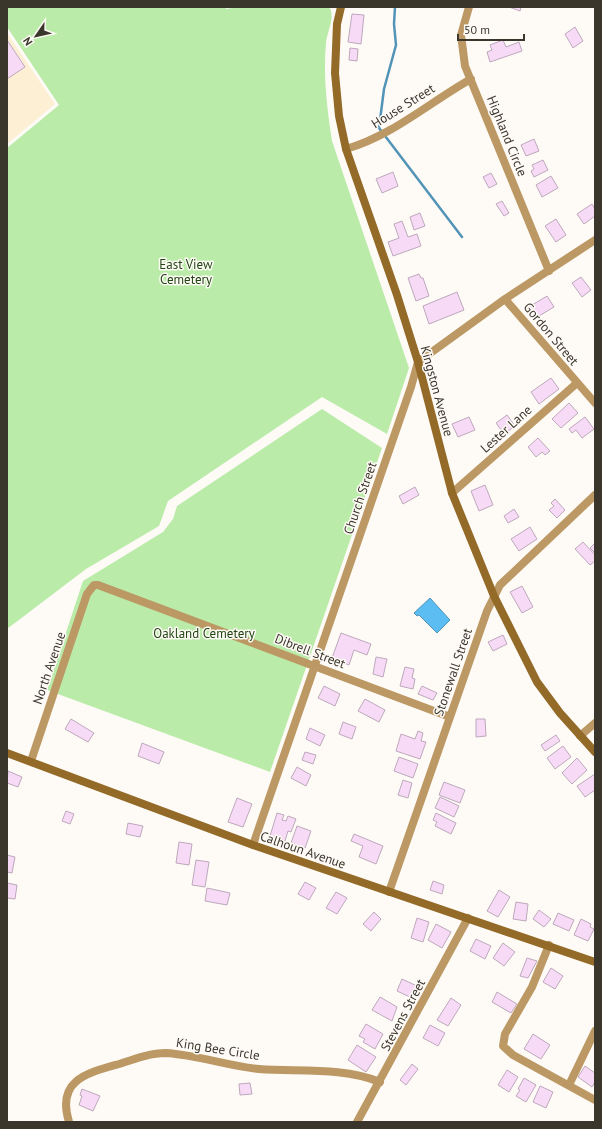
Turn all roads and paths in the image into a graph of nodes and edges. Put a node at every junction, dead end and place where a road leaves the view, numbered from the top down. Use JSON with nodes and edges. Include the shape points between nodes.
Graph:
{"nodes":[{"id":1,"x":341,"y":7,"type":"edge"},
{"id":2,"x":469,"y":7,"type":"edge"},
{"id":3,"x":471,"y":79,"type":"junction"},
{"id":4,"x":346,"y":149,"type":"junction"},
{"id":5,"x":595,"y":240,"type":"edge"},
{"id":6,"x":549,"y":270,"type":"junction"},
{"id":7,"x":505,"y":299,"type":"junction"},
{"id":8,"x":418,"y":362,"type":"junction"},
{"id":9,"x":576,"y":383,"type":"junction"},
{"id":10,"x":595,"y":402,"type":"edge"},
{"id":11,"x":452,"y":493,"type":"junction"},
{"id":12,"x":595,"y":495,"type":"edge"},
{"id":13,"x":94,"y":585,"type":"joint"},
{"id":14,"x":494,"y":596,"type":"junction"},
{"id":15,"x":314,"y":666,"type":"junction"},
{"id":16,"x":450,"y":717,"type":"junction"},
{"id":17,"x":595,"y":723,"type":"edge"},
{"id":18,"x":580,"y":736,"type":"junction"},
{"id":19,"x":595,"y":752,"type":"edge"},
{"id":20,"x":7,"y":753,"type":"edge"},
{"id":21,"x":31,"y":761,"type":"junction"},
{"id":22,"x":253,"y":846,"type":"junction"},
{"id":23,"x":389,"y":892,"type":"junction"},
{"id":24,"x":468,"y":918,"type":"junction"},
{"id":25,"x":549,"y":945,"type":"junction"},
{"id":26,"x":595,"y":962,"type":"edge"},
{"id":27,"x":595,"y":1030,"type":"edge"},
{"id":28,"x":380,"y":1082,"type":"junction"},
{"id":29,"x":569,"y":1085,"type":"junction"},
{"id":30,"x":595,"y":1100,"type":"edge"},
{"id":31,"x":69,"y":1122,"type":"edge"},
{"id":32,"x":357,"y":1122,"type":"edge"}],
"edges":[{"from":1,"to":4,"type":"street","name":"Kingston Avenue","via":[[337,24],[335,73]]},
{"from":2,"to":3,"type":"street","name":"Highland Circle","via":[[461,35],[465,66]]},
{"from":3,"to":4,"type":"street","name":"House Street","via":[[400,124],[363,144]]},
{"from":3,"to":6,"type":"street","name":"Highland Circle"},
{"from":4,"to":8,"type":"street","name":"Kingston Avenue"},
{"from":5,"to":6,"type":"street"},
{"from":6,"to":7,"type":"street"},
{"from":7,"to":8,"type":"street"},
{"from":7,"to":9,"type":"street","name":"Gordon Street"},
{"from":8,"to":11,"type":"street","name":"Kingston Avenue"},
{"from":8,"to":15,"type":"street","name":"Church Street"},
{"from":9,"to":10,"type":"street","name":"Gordon Street"},
{"from":9,"to":11,"type":"street","name":"Lester Lane"},
{"from":11,"to":14,"type":"street","name":"Kingston Avenue"},
{"from":12,"to":14,"type":"street","name":"Stonewall Street","via":[[500,586]]},
{"from":13,"to":15,"type":"street","name":"Dibrell Street"},
{"from":13,"to":21,"type":"street","name":"North Avenue","via":[[86,594]]},
{"from":14,"to":16,"type":"street","name":"Stonewall Street"},
{"from":14,"to":18,"type":"street","name":"Kingston Avenue","via":[[537,682]]},
{"from":15,"to":16,"type":"street","name":"Dibrell Street"},
{"from":15,"to":22,"type":"street","name":"Church Street"},
{"from":16,"to":23,"type":"street","name":"Stonewall Street"},
{"from":17,"to":18,"type":"street"},
{"from":18,"to":19,"type":"street","name":"Kingston Avenue"},
{"from":20,"to":21,"type":"street","name":"Calhoun Avenue"},
{"from":21,"to":22,"type":"street","name":"Calhoun Avenue"},
{"from":22,"to":23,"type":"street","name":"Calhoun Avenue"},
{"from":23,"to":24,"type":"street","name":"Calhoun Avenue"},
{"from":24,"to":25,"type":"street","name":"Calhoun Avenue"},
{"from":24,"to":28,"type":"street","name":"Stevens Street"},
{"from":25,"to":26,"type":"street","name":"Calhoun Avenue"},
{"from":25,"to":29,"type":"street","via":[[532,987],[505,1034],[503,1046],[513,1055]]},
{"from":27,"to":29,"type":"street"},
{"from":28,"to":31,"type":"street","name":"King Bee Circle","via":[[356,1075],[258,1069],[201,1057],[155,1054],[83,1075],[67,1094],[66,1111]]},
{"from":28,"to":32,"type":"street","name":"Stevens Street"},
{"from":29,"to":30,"type":"street"}]}
